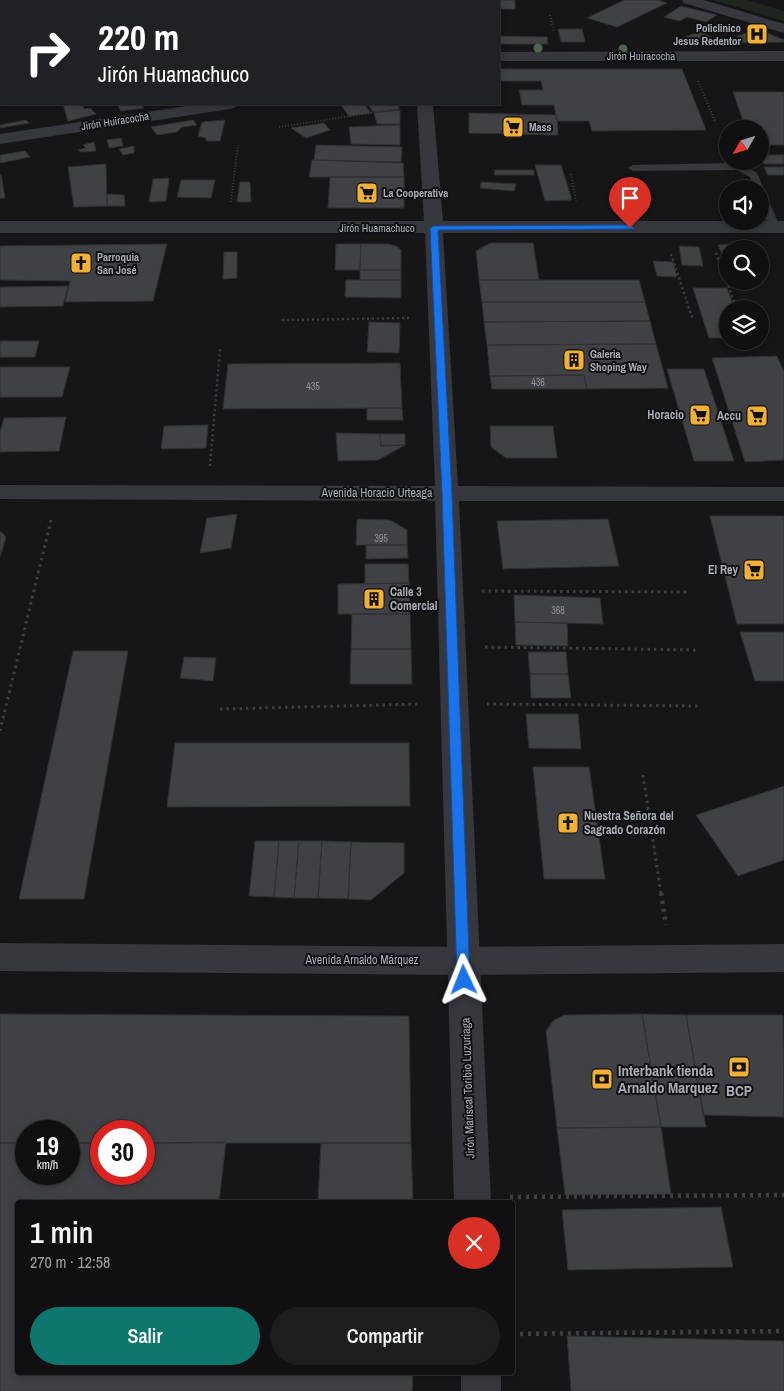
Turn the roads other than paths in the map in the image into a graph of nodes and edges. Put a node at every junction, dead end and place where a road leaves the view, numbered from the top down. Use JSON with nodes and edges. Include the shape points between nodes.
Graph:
{"nodes":[{"id":1,"x":689,"y":0,"type":"edge"},
{"id":2,"x":784,"y":28,"type":"edge"},
{"id":3,"x":784,"y":56,"type":"edge"},
{"id":4,"x":500,"y":57,"type":"edge"},
{"id":5,"x":223,"y":105,"type":"edge"},
{"id":6,"x":425,"y":105,"type":"edge"},
{"id":7,"x":0,"y":139,"type":"edge"},
{"id":8,"x":633,"y":168,"type":"dead end"},
{"id":9,"x":756,"y":180,"type":"edge"},
{"id":10,"x":769,"y":207,"type":"edge"},
{"id":11,"x":0,"y":226,"type":"edge"},
{"id":12,"x":779,"y":227,"type":"edge"},
{"id":13,"x":434,"y":228,"type":"junction"},
{"id":14,"x":0,"y":492,"type":"edge"},
{"id":15,"x":447,"y":494,"type":"junction"},
{"id":16,"x":784,"y":494,"type":"edge"},
{"id":17,"x":0,"y":957,"type":"edge"},
{"id":18,"x":784,"y":958,"type":"edge"},
{"id":19,"x":463,"y":960,"type":"junction"},
{"id":20,"x":473,"y":1200,"type":"edge"},
{"id":21,"x":481,"y":1375,"type":"edge"},
{"id":22,"x":482,"y":1391,"type":"edge"}],
"edges":[{"from":1,"to":2,"type":"street"},
{"from":3,"to":4,"type":"street","name":"Jirón Huiracocha"},
{"from":5,"to":7,"type":"street","name":"Jirón Huiracocha"},
{"from":6,"to":13,"type":"street","name":"Jirón Mariscal Toribio Luzuriaga"},
{"from":8,"to":9,"type":"lane","via":[[729,166],[739,167],[754,175]]},
{"from":10,"to":12,"type":"lane"},
{"from":11,"to":13,"type":"street","name":"Jirón Huamachuco"},
{"from":12,"to":13,"type":"street","name":"Jirón Huamachuco"},
{"from":13,"to":15,"type":"street","name":"Jirón Mariscal Toribio Luzuriaga"},
{"from":14,"to":15,"type":"street","name":"Avenida Horacio Urteaga"},
{"from":15,"to":16,"type":"street","name":"Avenida Horacio Urteaga"},
{"from":15,"to":19,"type":"street","name":"Jirón Mariscal Toribio Luzuriaga"},
{"from":17,"to":19,"type":"street","name":"Avenida Arnaldo Márquez"},
{"from":18,"to":19,"type":"street","name":"Avenida Arnaldo Márquez"},
{"from":19,"to":20,"type":"street","name":"Jirón Mariscal Toribio Luzuriaga"},
{"from":21,"to":22,"type":"street"}]}
